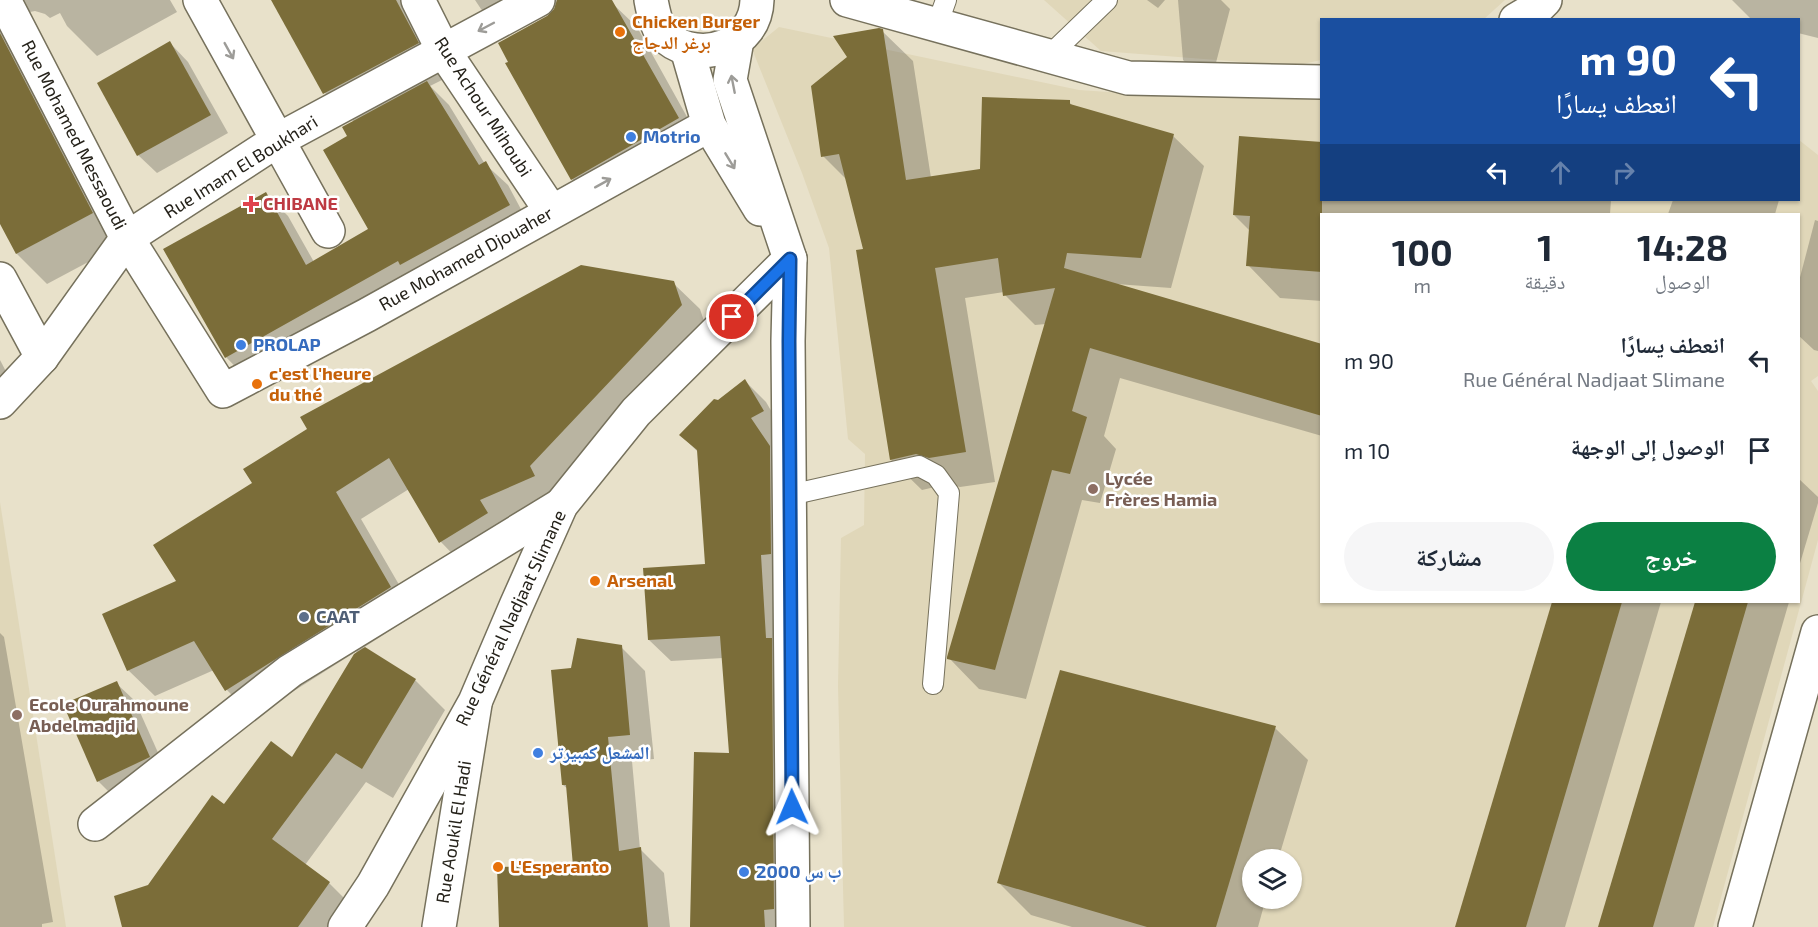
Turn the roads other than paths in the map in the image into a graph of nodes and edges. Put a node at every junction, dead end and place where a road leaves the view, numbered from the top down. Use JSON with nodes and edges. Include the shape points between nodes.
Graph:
{"nodes":[{"id":1,"x":4,"y":0,"type":"edge"},
{"id":2,"x":201,"y":0,"type":"edge"},
{"id":3,"x":418,"y":0,"type":"edge"},
{"id":4,"x":538,"y":0,"type":"edge"},
{"id":5,"x":651,"y":0,"type":"edge"},
{"id":6,"x":757,"y":0,"type":"edge"},
{"id":7,"x":847,"y":0,"type":"edge"},
{"id":8,"x":1107,"y":0,"type":"edge"},
{"id":9,"x":1545,"y":0,"type":"edge"},
{"id":10,"x":942,"y":12,"type":"edge"},
{"id":11,"x":1519,"y":18,"type":"edge"},
{"id":12,"x":737,"y":40,"type":"junction"},
{"id":13,"x":687,"y":48,"type":"junction"},
{"id":14,"x":442,"y":50,"type":"junction"},
{"id":15,"x":1049,"y":56,"type":"junction"},
{"id":16,"x":1320,"y":82,"type":"edge"},
{"id":17,"x":709,"y":125,"type":"junction"},
{"id":18,"x":278,"y":140,"type":"junction"},
{"id":19,"x":551,"y":211,"type":"junction"},
{"id":20,"x":328,"y":231,"type":"dead end"},
{"id":21,"x":127,"y":238,"type":"junction"},
{"id":22,"x":790,"y":259,"type":"junction"},
{"id":23,"x":0,"y":279,"type":"edge"},
{"id":24,"x":42,"y":357,"type":"junction"},
{"id":25,"x":223,"y":390,"type":"joint"},
{"id":26,"x":0,"y":402,"type":"edge"},
{"id":27,"x":790,"y":495,"type":"junction"},
{"id":28,"x":561,"y":506,"type":"junction"},
{"id":29,"x":1818,"y":632,"type":"edge"},
{"id":30,"x":933,"y":684,"type":"dead end"},
{"id":31,"x":475,"y":702,"type":"junction"},
{"id":32,"x":95,"y":824,"type":"dead end"},
{"id":33,"x":345,"y":927,"type":"edge"},
{"id":34,"x":439,"y":927,"type":"edge"},
{"id":35,"x":793,"y":927,"type":"edge"},
{"id":36,"x":1735,"y":927,"type":"edge"}],
"edges":[{"from":1,"to":21,"type":"street","name":"Rue Mohamed Messaoudi"},
{"from":2,"to":18,"type":"street","one_way":true},
{"from":3,"to":14,"type":"street","name":"Rue Achour Mihoubi"},
{"from":4,"to":14,"type":"street","name":"Rue Imam El Boukhari","one_way":true},
{"from":5,"to":13,"type":"street","via":[[665,38]]},
{"from":6,"to":12,"type":"street","via":[[754,18]]},
{"from":7,"to":10,"type":"street"},
{"from":8,"to":15,"type":"lane"},
{"from":9,"to":11,"type":"street"},
{"from":10,"to":15,"type":"street"},
{"from":12,"to":13,"type":"street","via":[[721,49]]},
{"from":22,"to":12,"type":"street","one_way":true,"via":[[730,80]]},
{"from":13,"to":17,"type":"street"},
{"from":14,"to":18,"type":"street","name":"Rue Imam El Boukhari"},
{"from":14,"to":19,"type":"street","name":"Rue Achour Mihoubi"},
{"from":15,"to":16,"type":"street","via":[[1128,78]]},
{"from":19,"to":17,"type":"street","name":"Rue Mohamed Djouaher","one_way":true},
{"from":17,"to":22,"type":"street","one_way":true},
{"from":18,"to":20,"type":"street"},
{"from":18,"to":21,"type":"street","name":"Rue Imam El Boukhari"},
{"from":19,"to":25,"type":"street","name":"Rue Mohamed Djouaher","via":[[367,315]]},
{"from":21,"to":24,"type":"street","name":"Rue Imam El Boukhari"},
{"from":21,"to":25,"type":"street","name":"Rue Mohamed Messaoudi"},
{"from":22,"to":27,"type":"street"},
{"from":22,"to":28,"type":"street","name":"Rue Général Nadjaat Slimane","via":[[636,412]]},
{"from":23,"to":24,"type":"street"},
{"from":24,"to":26,"type":"street","name":"Rue Imam El Boukhari"},
{"from":27,"to":30,"type":"lane","via":[[919,466],[936,475],[949,493]]},
{"from":27,"to":35,"type":"street"},
{"from":28,"to":31,"type":"street","name":"Rue Général Nadjaat Slimane"},
{"from":28,"to":32,"type":"street","via":[[290,670]]},
{"from":29,"to":36,"type":"street"},
{"from":31,"to":33,"type":"street","name":"Rue Général Nadjaat Slimane","via":[[373,885]]},
{"from":31,"to":34,"type":"street","name":"Rue Aoukil El Hadi"}]}
